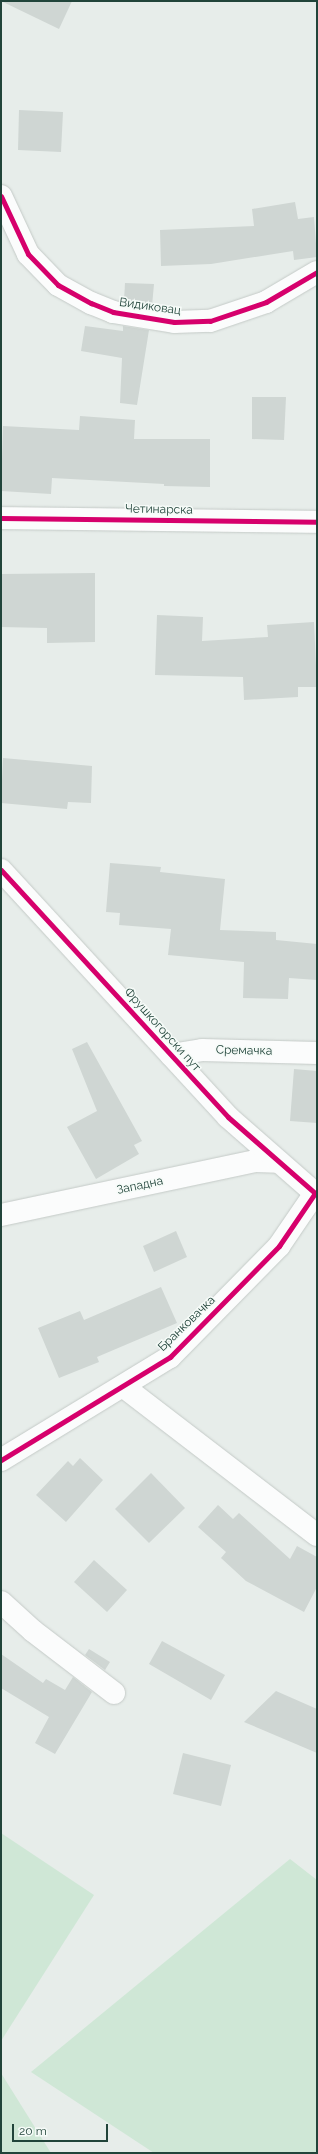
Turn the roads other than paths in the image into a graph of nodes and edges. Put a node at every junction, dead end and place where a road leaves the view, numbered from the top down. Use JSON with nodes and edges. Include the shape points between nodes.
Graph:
{"nodes":[{"id":1,"x":1,"y":196,"type":"edge"},
{"id":2,"x":317,"y":272,"type":"edge"},
{"id":3,"x":1,"y":518,"type":"edge"},
{"id":4,"x":317,"y":522,"type":"edge"},
{"id":5,"x":1,"y":870,"type":"edge"},
{"id":6,"x":317,"y":1052,"type":"edge"},
{"id":7,"x":171,"y":1055,"type":"junction"},
{"id":8,"x":278,"y":1162,"type":"junction"},
{"id":9,"x":316,"y":1194,"type":"edge"},
{"id":10,"x":1,"y":1215,"type":"edge"},
{"id":11,"x":124,"y":1387,"type":"junction"},
{"id":12,"x":1,"y":1460,"type":"edge"},
{"id":13,"x":317,"y":1535,"type":"edge"},
{"id":14,"x":1,"y":1602,"type":"edge"},
{"id":15,"x":114,"y":1693,"type":"dead end"}],
"edges":[{"from":1,"to":2,"type":"street","name":"Видиковац","via":[[28,254],[58,285],[91,304],[119,314],[174,322],[210,322],[266,302]]},
{"from":3,"to":4,"type":"street","name":"Четинарска"},
{"from":5,"to":7,"type":"street","name":"Фрушкогорски пут"},
{"from":6,"to":7,"type":"street","name":"Сремачка","via":[[202,1050]]},
{"from":7,"to":8,"type":"street","name":"Фрушкогорски пут","via":[[228,1116]]},
{"from":8,"to":9,"type":"street","name":"Фрушкогорски пут"},
{"from":8,"to":10,"type":"street","name":"Западна","via":[[255,1161]]},
{"from":9,"to":11,"type":"street","name":"Бранковачка","via":[[279,1246],[170,1357]]},
{"from":11,"to":12,"type":"street","name":"Бранковачка"},
{"from":11,"to":13,"type":"street"},
{"from":14,"to":15,"type":"street","via":[[33,1631]]}]}
